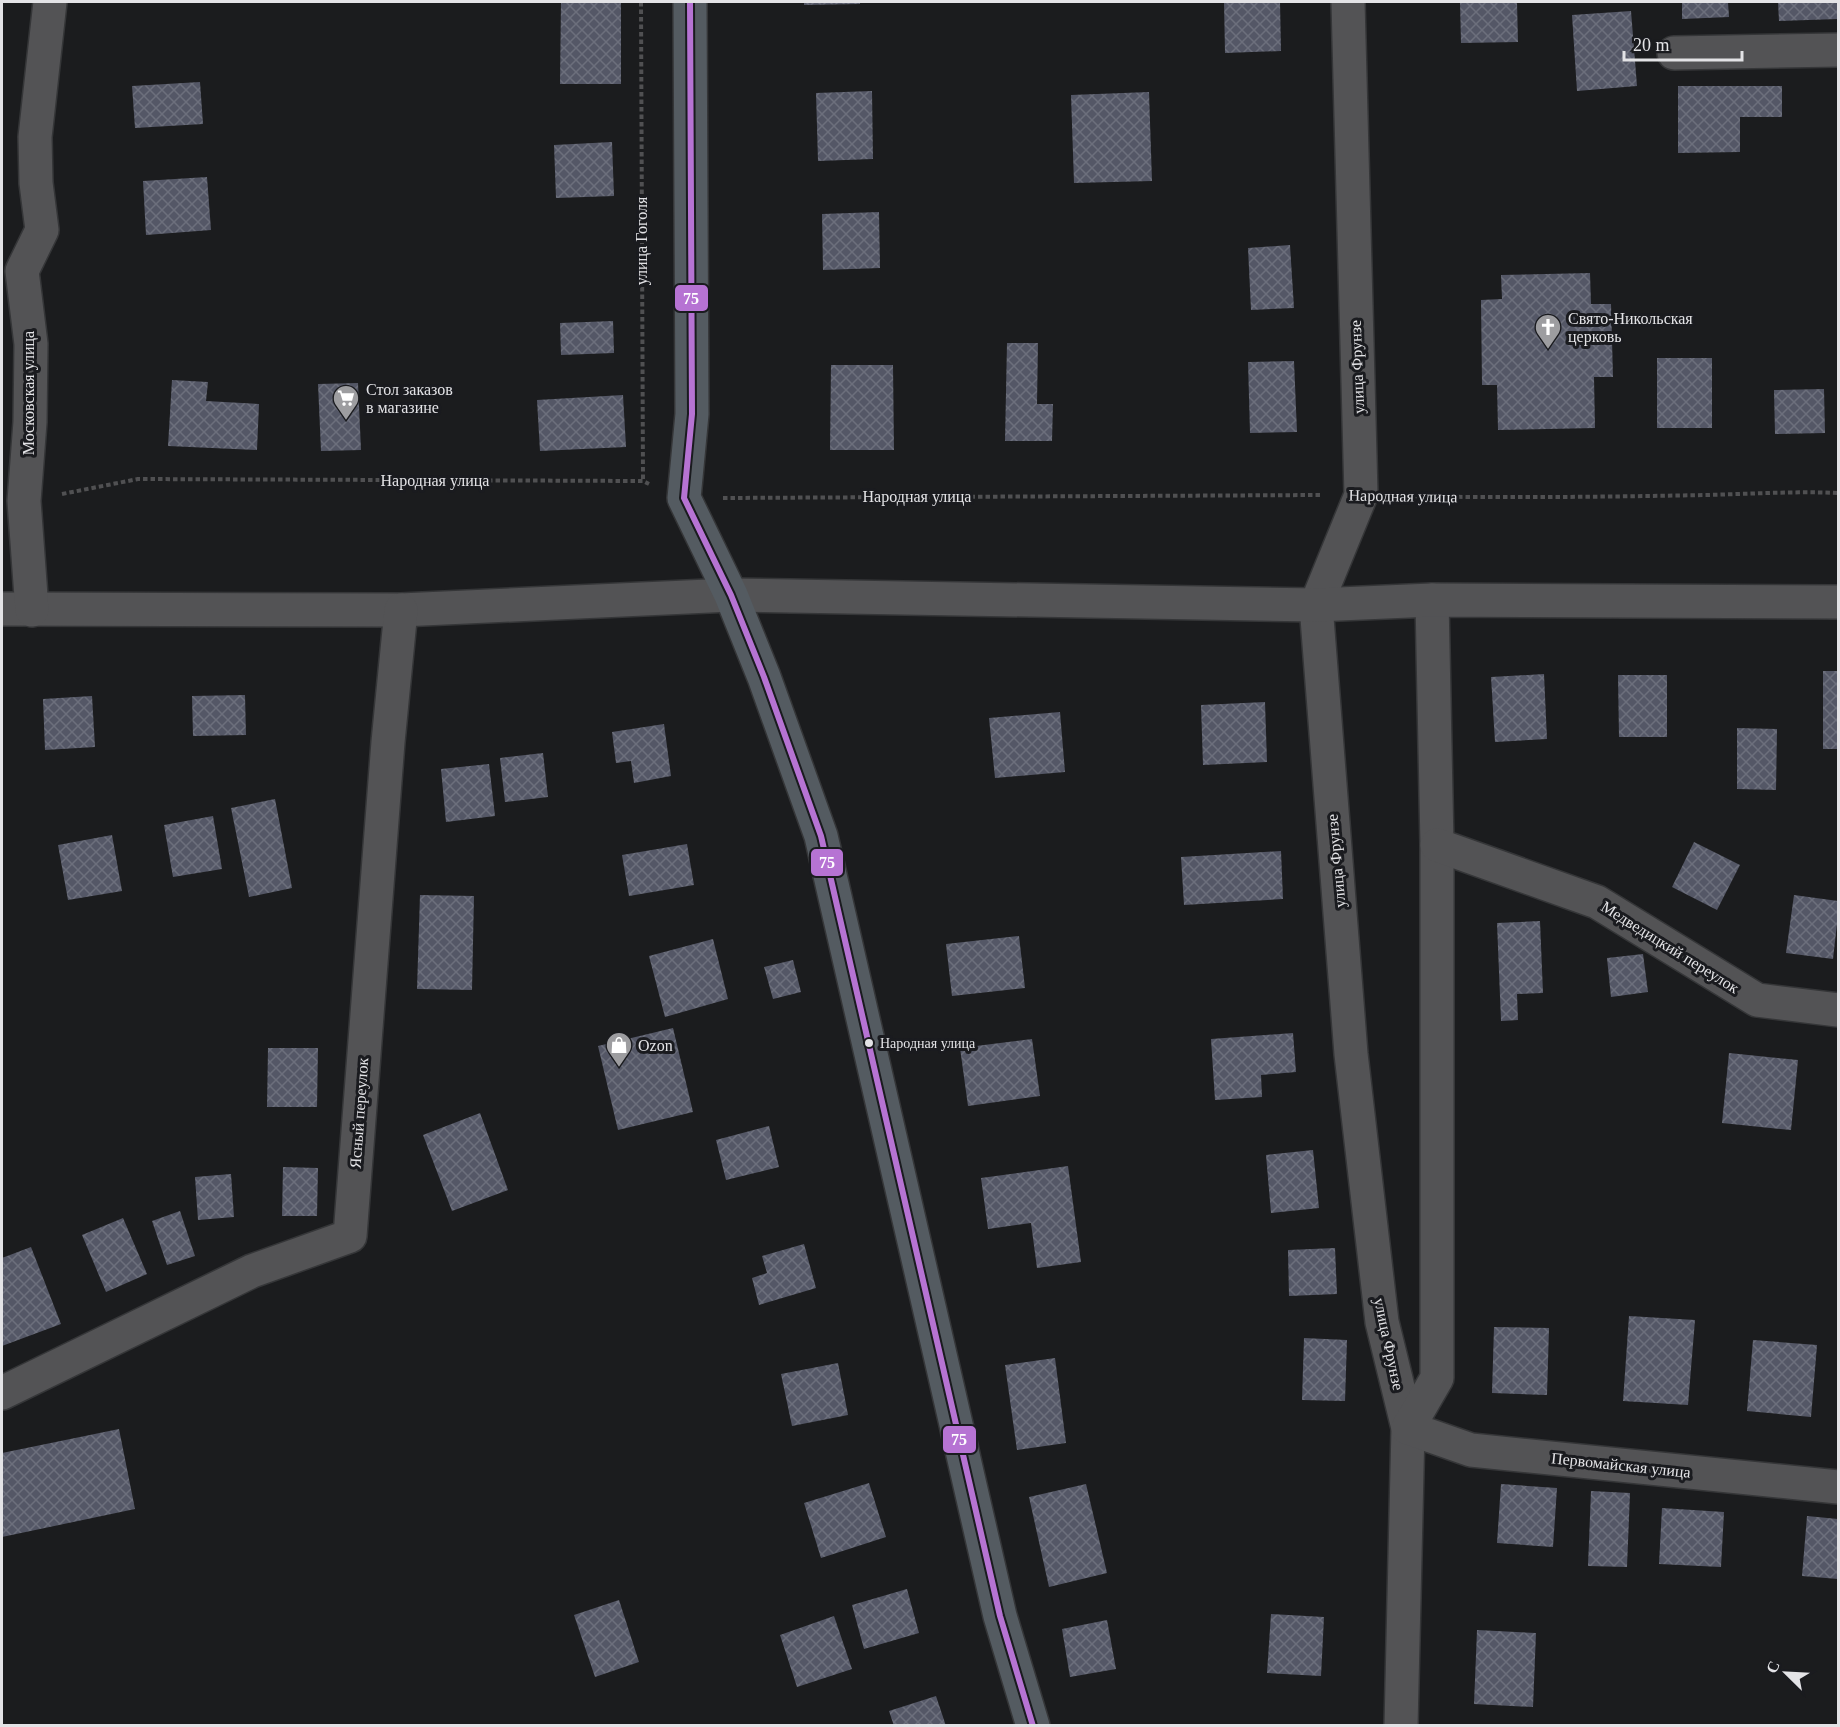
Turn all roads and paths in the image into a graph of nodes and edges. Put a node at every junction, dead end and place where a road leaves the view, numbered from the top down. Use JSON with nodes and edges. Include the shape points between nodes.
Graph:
{"nodes":[{"id":1,"x":50,"y":2,"type":"edge"},
{"id":2,"x":640,"y":2,"type":"edge"},
{"id":3,"x":690,"y":2,"type":"edge"},
{"id":4,"x":1348,"y":2,"type":"edge"},
{"id":5,"x":1839,"y":50,"type":"edge"},
{"id":6,"x":1674,"y":53,"type":"dead end"},
{"id":7,"x":643,"y":482,"type":"junction"},
{"id":8,"x":1839,"y":493,"type":"edge"},
{"id":9,"x":1361,"y":495,"type":"junction"},
{"id":10,"x":684,"y":498,"type":"junction"},
{"id":11,"x":24,"y":501,"type":"junction"},
{"id":12,"x":731,"y":595,"type":"junction"},
{"id":13,"x":1432,"y":600,"type":"junction"},
{"id":14,"x":1839,"y":602,"type":"edge"},
{"id":15,"x":1316,"y":605,"type":"junction"},
{"id":16,"x":17,"y":609,"type":"edge"},
{"id":17,"x":401,"y":610,"type":"junction"},
{"id":18,"x":1437,"y":845,"type":"junction"},
{"id":19,"x":1839,"y":1010,"type":"edge"},
{"id":20,"x":2,"y":1393,"type":"edge"},
{"id":21,"x":1408,"y":1428,"type":"junction"},
{"id":22,"x":1839,"y":1487,"type":"edge"},
{"id":23,"x":1033,"y":1725,"type":"edge"},
{"id":24,"x":1401,"y":1725,"type":"edge"}],
"edges":[{"from":1,"to":11,"type":"street","name":"Московская улица","via":[[35,137],[42,230],[22,271],[31,344]]},
{"from":2,"to":7,"type":"path","name":"улица Гоголя"},
{"from":3,"to":10,"type":"main road","via":[[692,414]]},
{"from":4,"to":9,"type":"street","name":"улица Фрунзе"},
{"from":5,"to":6,"type":"street"},
{"from":7,"to":10,"type":"path","name":"Народная улица"},
{"from":7,"to":11,"type":"path","name":"Народная улица","via":[[138,479]]},
{"from":8,"to":9,"type":"path","name":"Народная улица","via":[[1479,498]]},
{"from":9,"to":10,"type":"path","name":"Народная улица"},
{"from":9,"to":15,"type":"street","name":"улица Фрунзе"},
{"from":10,"to":12,"type":"main road"},
{"from":11,"to":16,"type":"street","name":"Московская улица"},
{"from":12,"to":15,"type":"street"},
{"from":12,"to":17,"type":"street"},
{"from":12,"to":23,"type":"main road","via":[[821,836],[1000,1616]]},
{"from":13,"to":14,"type":"street"},
{"from":13,"to":15,"type":"street"},
{"from":13,"to":18,"type":"street"},
{"from":15,"to":21,"type":"street","name":"улица Фрунзе","via":[[1351,1054],[1382,1322]]},
{"from":16,"to":17,"type":"street"},
{"from":17,"to":20,"type":"street","name":"Ясный переулок","via":[[350,1236],[252,1271]]},
{"from":18,"to":19,"type":"street","name":"Медведицкий переулок","via":[[1597,902],[1757,1000]]},
{"from":18,"to":21,"type":"street","via":[[1437,1378]]},
{"from":21,"to":22,"type":"street","name":"Первомайская улица","via":[[1471,1450]]},
{"from":21,"to":24,"type":"street","name":"улица Фрунзе"}]}
